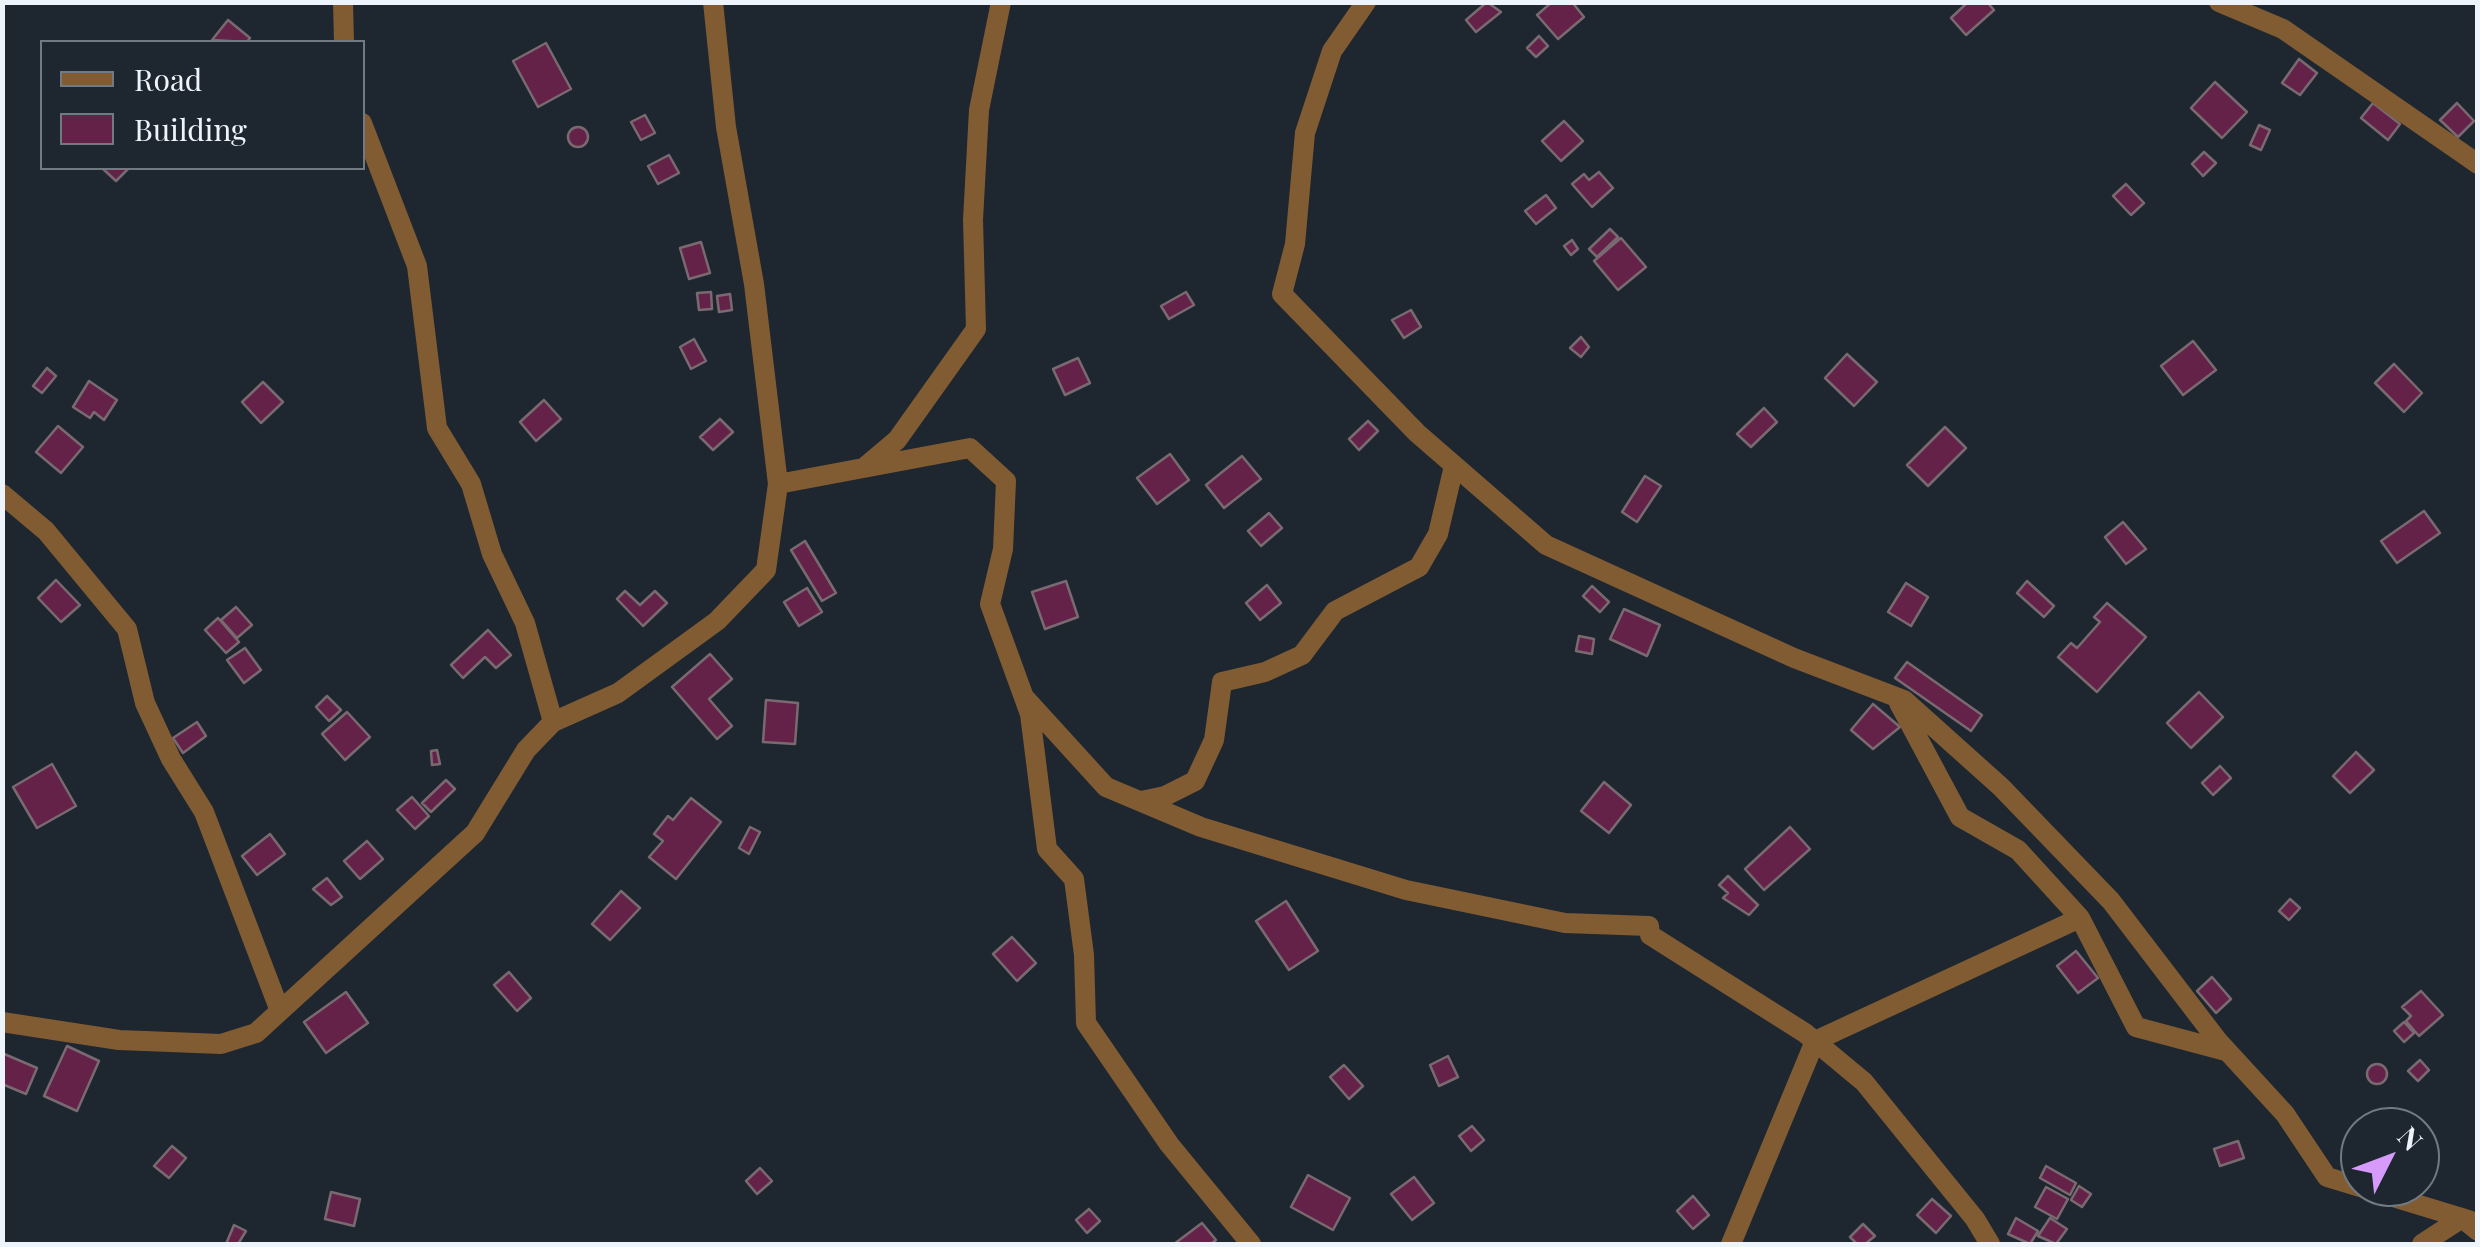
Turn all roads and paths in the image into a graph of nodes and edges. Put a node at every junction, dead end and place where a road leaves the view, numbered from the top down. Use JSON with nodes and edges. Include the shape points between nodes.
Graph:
{"nodes":[{"id":1,"x":342,"y":2,"type":"edge"},
{"id":2,"x":713,"y":2,"type":"edge"},
{"id":3,"x":1366,"y":2,"type":"edge"},
{"id":4,"x":2219,"y":2,"type":"edge"},
{"id":5,"x":996,"y":8,"type":"edge"},
{"id":6,"x":344,"y":40,"type":"edge"},
{"id":7,"x":365,"y":131,"type":"edge"},
{"id":8,"x":2478,"y":164,"type":"edge"},
{"id":9,"x":1454,"y":466,"type":"junction"},
{"id":10,"x":864,"y":469,"type":"junction"},
{"id":11,"x":778,"y":484,"type":"junction"},
{"id":12,"x":2,"y":494,"type":"edge"},
{"id":13,"x":1024,"y":698,"type":"junction"},
{"id":14,"x":1896,"y":698,"type":"junction"},
{"id":15,"x":554,"y":722,"type":"junction"},
{"id":16,"x":1140,"y":801,"type":"junction"},
{"id":17,"x":2080,"y":918,"type":"junction"},
{"id":18,"x":280,"y":1011,"type":"junction"},
{"id":19,"x":2,"y":1022,"type":"edge"},
{"id":20,"x":1814,"y":1041,"type":"junction"},
{"id":21,"x":2228,"y":1052,"type":"junction"},
{"id":22,"x":2472,"y":1224,"type":"edge"},
{"id":23,"x":1251,"y":1244,"type":"edge"},
{"id":24,"x":1732,"y":1244,"type":"edge"},
{"id":25,"x":1990,"y":1244,"type":"edge"},
{"id":26,"x":2422,"y":1244,"type":"edge"},
{"id":27,"x":2446,"y":1244,"type":"edge"}],
"edges":[{"from":1,"to":6,"type":"street"},
{"from":2,"to":11,"type":"street"},
{"from":3,"to":9,"type":"street","via":[[1332,50],[1305,133],[1295,244],[1282,294]]},
{"from":4,"to":8,"type":"street","via":[[2283,29]]},
{"from":5,"to":10,"type":"street","via":[[979,110],[976,328],[897,440]]},
{"from":7,"to":15,"type":"street","via":[[417,266],[438,428],[470,484],[492,554],[525,623]]},
{"from":9,"to":14,"type":"street","via":[[1546,545]]},
{"from":9,"to":16,"type":"street","via":[[1438,534],[1419,567],[1335,611],[1302,655],[1222,682],[1214,740],[1195,782]]},
{"from":10,"to":11,"type":"street"},
{"from":10,"to":13,"type":"street","via":[[970,448],[1006,480],[1004,549],[990,604]]},
{"from":11,"to":15,"type":"street","via":[[766,570],[755,582],[718,620],[618,693]]},
{"from":12,"to":18,"type":"street","via":[[46,531],[127,629],[145,702],[204,812]]},
{"from":13,"to":16,"type":"street","via":[[1106,786]]},
{"from":13,"to":23,"type":"street","via":[[1048,848],[1074,880],[1086,1024],[1168,1144]]},
{"from":14,"to":17,"type":"street","via":[[1960,817],[2018,850]]},
{"from":14,"to":21,"type":"street","via":[[2001,787],[2111,900]]},
{"from":15,"to":18,"type":"street","via":[[526,750],[476,834]]},
{"from":16,"to":20,"type":"street","via":[[1201,828],[1406,890],[1566,923],[1649,926],[1650,936]]},
{"from":17,"to":20,"type":"street"},
{"from":17,"to":21,"type":"street","via":[[2136,1027]]},
{"from":18,"to":19,"type":"street","via":[[256,1033],[220,1044],[119,1040]]},
{"from":20,"to":24,"type":"street"},
{"from":20,"to":25,"type":"street","via":[[1864,1082]]},
{"from":21,"to":22,"type":"street","via":[[2285,1114],[2326,1177]]},
{"from":22,"to":26,"type":"street"},
{"from":22,"to":27,"type":"street"}]}
